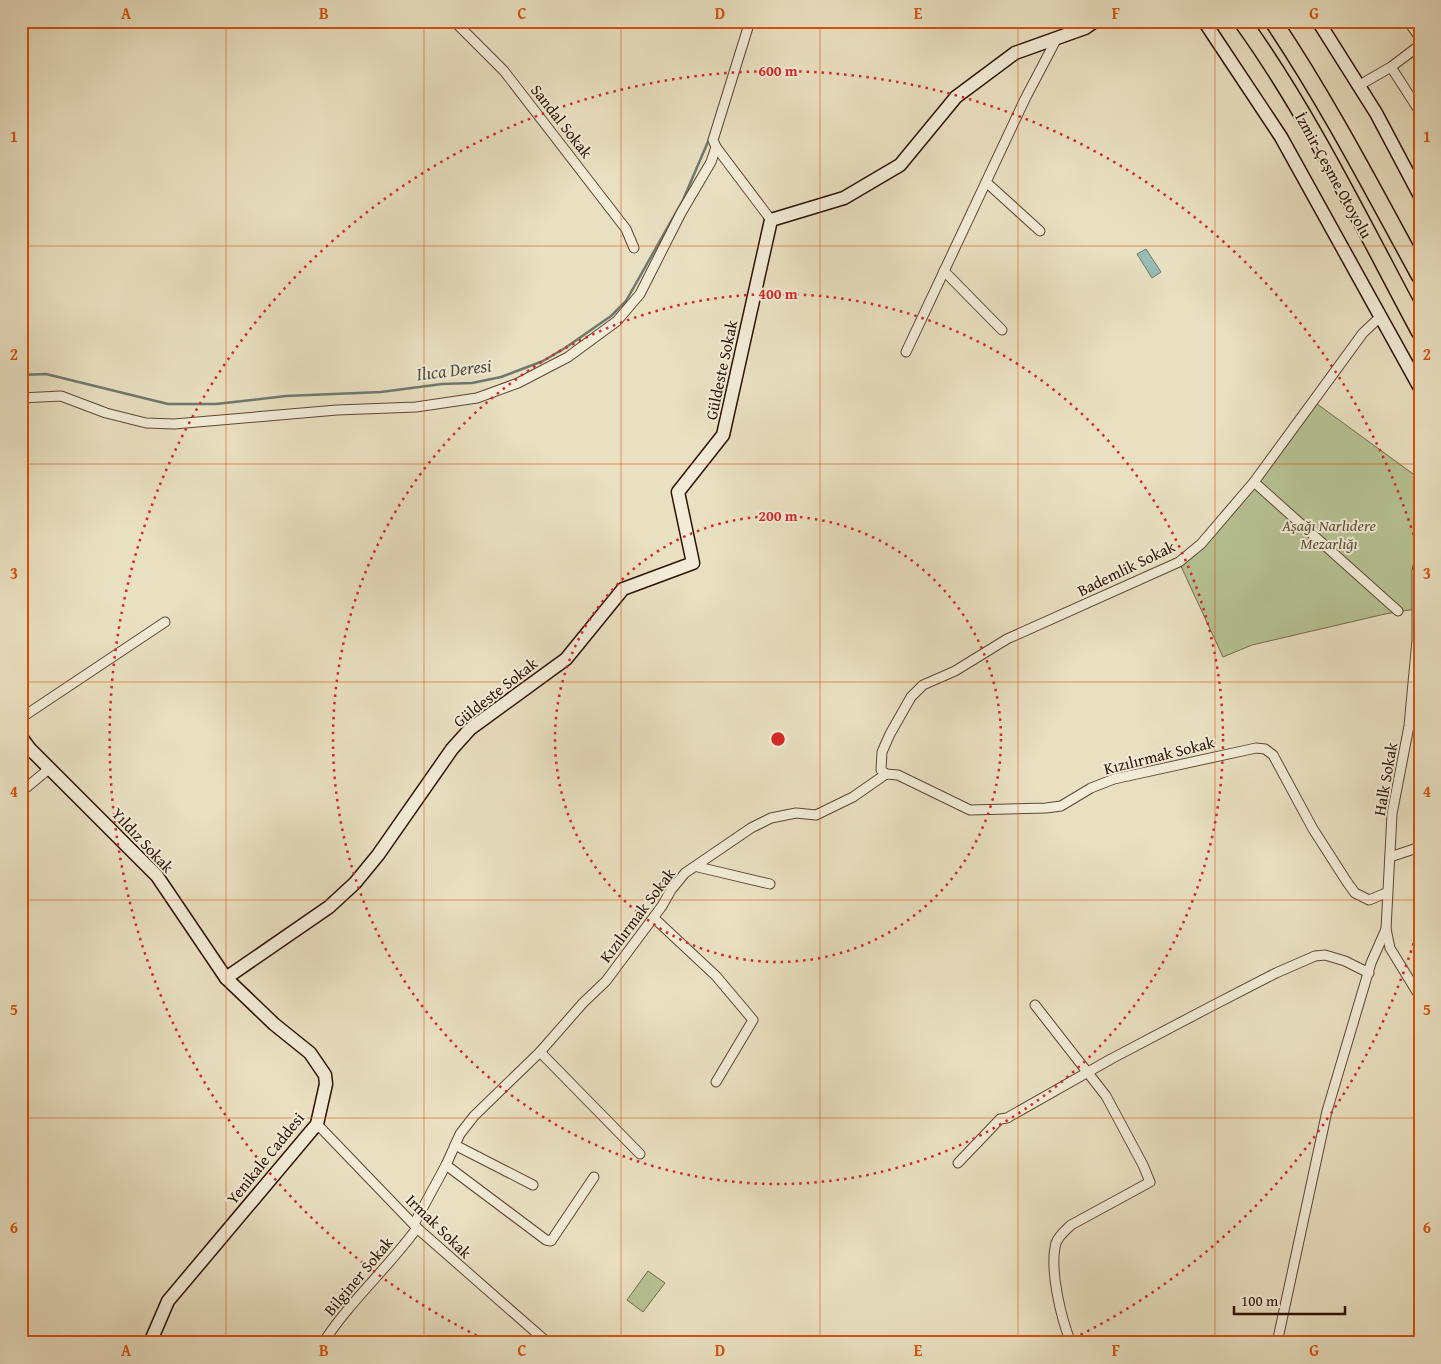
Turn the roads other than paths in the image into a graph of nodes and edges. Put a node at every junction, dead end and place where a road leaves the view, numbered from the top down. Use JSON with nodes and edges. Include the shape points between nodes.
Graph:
{"nodes":[{"id":1,"x":454,"y":21,"type":"edge"},
{"id":2,"x":750,"y":21,"type":"edge"},
{"id":3,"x":1095,"y":21,"type":"edge"},
{"id":4,"x":1204,"y":21,"type":"edge"},
{"id":5,"x":1242,"y":21,"type":"edge"},
{"id":6,"x":1273,"y":21,"type":"edge"},
{"id":7,"x":1318,"y":21,"type":"edge"},
{"id":8,"x":1408,"y":21,"type":"edge"},
{"id":9,"x":1058,"y":38,"type":"junction"},
{"id":10,"x":1420,"y":38,"type":"edge"},
{"id":11,"x":1420,"y":45,"type":"edge"},
{"id":12,"x":1391,"y":67,"type":"junction"},
{"id":13,"x":1358,"y":86,"type":"junction"},
{"id":14,"x":1420,"y":112,"type":"edge"},
{"id":15,"x":716,"y":148,"type":"junction"},
{"id":16,"x":986,"y":182,"type":"junction"},
{"id":17,"x":1420,"y":196,"type":"edge"},
{"id":18,"x":772,"y":220,"type":"junction"},
{"id":19,"x":1040,"y":231,"type":"dead end"},
{"id":20,"x":634,"y":248,"type":"dead end"},
{"id":21,"x":944,"y":271,"type":"junction"},
{"id":22,"x":1420,"y":276,"type":"edge"},
{"id":23,"x":1380,"y":317,"type":"junction"},
{"id":24,"x":1002,"y":330,"type":"dead end"},
{"id":25,"x":1420,"y":332,"type":"edge"},
{"id":26,"x":906,"y":352,"type":"dead end"},
{"id":27,"x":1420,"y":388,"type":"edge"},
{"id":28,"x":21,"y":398,"type":"edge"},
{"id":29,"x":1254,"y":482,"type":"junction"},
{"id":30,"x":1420,"y":558,"type":"edge"},
{"id":31,"x":1398,"y":611,"type":"dead end"},
{"id":32,"x":165,"y":622,"type":"dead end"},
{"id":33,"x":21,"y":718,"type":"edge"},
{"id":34,"x":21,"y":737,"type":"edge"},
{"id":35,"x":50,"y":768,"type":"junction"},
{"id":36,"x":886,"y":774,"type":"junction"},
{"id":37,"x":21,"y":792,"type":"edge"},
{"id":38,"x":1420,"y":848,"type":"edge"},
{"id":39,"x":1390,"y":858,"type":"junction"},
{"id":40,"x":698,"y":867,"type":"junction"},
{"id":41,"x":770,"y":884,"type":"dead end"},
{"id":42,"x":1386,"y":893,"type":"junction"},
{"id":43,"x":654,"y":918,"type":"junction"},
{"id":44,"x":1386,"y":929,"type":"junction"},
{"id":45,"x":1369,"y":973,"type":"junction"},
{"id":46,"x":226,"y":978,"type":"junction"},
{"id":47,"x":1420,"y":997,"type":"edge"},
{"id":48,"x":1035,"y":1005,"type":"dead end"},
{"id":49,"x":540,"y":1052,"type":"junction"},
{"id":50,"x":1087,"y":1073,"type":"junction"},
{"id":51,"x":716,"y":1082,"type":"dead end"},
{"id":52,"x":316,"y":1124,"type":"junction"},
{"id":53,"x":456,"y":1144,"type":"junction"},
{"id":54,"x":640,"y":1154,"type":"dead end"},
{"id":55,"x":958,"y":1163,"type":"dead end"},
{"id":56,"x":446,"y":1165,"type":"junction"},
{"id":57,"x":594,"y":1177,"type":"dead end"},
{"id":58,"x":532,"y":1185,"type":"dead end"},
{"id":59,"x":415,"y":1226,"type":"junction"},
{"id":60,"x":150,"y":1343,"type":"edge"},
{"id":61,"x":323,"y":1343,"type":"edge"},
{"id":62,"x":548,"y":1343,"type":"edge"},
{"id":63,"x":1071,"y":1343,"type":"edge"},
{"id":64,"x":1277,"y":1343,"type":"edge"}],
"edges":[{"from":1,"to":20,"type":"street","name":"Sandal Sokak","via":[[504,71],[626,229]]},
{"from":2,"to":15,"type":"street","via":[[713,140]]},
{"from":3,"to":9,"type":"street","via":[[1086,28]]},
{"from":4,"to":23,"type":"street","via":[[1281,137]]},
{"from":5,"to":25,"type":"highway","name":"İzmir-Çeşme Otoyolu","via":[[1328,163]]},
{"from":6,"to":22,"type":"highway","name":"İzmir-Çeşme Otoyolu","via":[[1349,146]]},
{"from":7,"to":13,"type":"street"},
{"from":8,"to":10,"type":"street"},
{"from":9,"to":16,"type":"street"},
{"from":9,"to":18,"type":"street","via":[[1015,53],[956,97],[900,165],[844,198]]},
{"from":11,"to":12,"type":"street"},
{"from":12,"to":13,"type":"street"},
{"from":12,"to":14,"type":"street"},
{"from":13,"to":17,"type":"street"},
{"from":15,"to":18,"type":"street"},
{"from":15,"to":28,"type":"street","via":[[640,294],[617,321],[568,357],[518,383],[477,398],[416,407],[337,410],[174,424],[146,423],[106,413],[61,396]]},
{"from":16,"to":19,"type":"street"},
{"from":16,"to":21,"type":"street"},
{"from":18,"to":46,"type":"street","name":"Güldeste Sokak","via":[[723,435],[678,492],[693,563],[623,589],[566,659],[470,729],[355,883],[329,907]]},
{"from":21,"to":24,"type":"street"},
{"from":21,"to":26,"type":"street"},
{"from":23,"to":27,"type":"street"},
{"from":23,"to":29,"type":"street","name":"Bademlik Sokak","via":[[1363,333]]},
{"from":29,"to":31,"type":"street"},
{"from":29,"to":36,"type":"street","name":"Bademlik Sokak","via":[[1201,544],[1178,562],[1006,640],[923,685],[911,697],[882,752],[881,770]]},
{"from":30,"to":39,"type":"street","name":"Halk Sokak","via":[[1409,726],[1392,814]]},
{"from":32,"to":33,"type":"street"},
{"from":34,"to":35,"type":"street","name":"Yıldız Sokak"},
{"from":35,"to":37,"type":"street"},
{"from":35,"to":46,"type":"street","name":"Yıldız Sokak","via":[[157,876]]},
{"from":36,"to":40,"type":"street","name":"Kızılırmak Sokak","via":[[853,797],[816,815],[782,815],[751,828]]},
{"from":36,"to":42,"type":"street","name":"Kızılırmak Sokak","via":[[898,775],[970,810],[1046,808],[1061,806],[1114,779],[1256,748],[1265,749],[1273,755],[1313,829],[1355,893],[1369,900]]},
{"from":38,"to":39,"type":"street"},
{"from":39,"to":42,"type":"street","name":"Halk Sokak"},
{"from":40,"to":41,"type":"street"},
{"from":40,"to":43,"type":"street","name":"Kızılırmak Sokak","via":[[685,874],[671,890]]},
{"from":42,"to":44,"type":"street","name":"Halk Sokak"},
{"from":43,"to":49,"type":"street","name":"Kızılırmak Sokak","via":[[606,981]]},
{"from":43,"to":51,"type":"street","via":[[716,976],[753,1020]]},
{"from":44,"to":45,"type":"street"},
{"from":44,"to":47,"type":"street","name":"Halk Sokak","via":[[1390,948]]},
{"from":45,"to":50,"type":"street","via":[[1332,957],[1315,956],[1276,973]]},
{"from":45,"to":64,"type":"street","via":[[1327,1111]]},
{"from":46,"to":52,"type":"street","name":"Yenikale Caddesi","via":[[319,1063],[326,1084]]},
{"from":48,"to":50,"type":"street"},
{"from":49,"to":53,"type":"street","name":"Kızılırmak Sokak","via":[[474,1116]]},
{"from":49,"to":54,"type":"street"},
{"from":50,"to":55,"type":"street","via":[[1000,1119]]},
{"from":50,"to":63,"type":"street","via":[[1106,1096],[1150,1182],[1060,1234],[1056,1243],[1055,1277]]},
{"from":52,"to":59,"type":"street","name":"Irmak Sokak"},
{"from":52,"to":60,"type":"street","name":"Yenikale Caddesi","via":[[168,1301]]},
{"from":53,"to":56,"type":"street","name":"Kızılırmak Sokak"},
{"from":53,"to":58,"type":"street"},
{"from":56,"to":57,"type":"street","via":[[551,1241]]},
{"from":56,"to":59,"type":"street","name":"Kızılırmak Sokak"},
{"from":59,"to":61,"type":"street","name":"Bilginer Sokak","via":[[395,1257],[357,1298]]},
{"from":59,"to":62,"type":"street","name":"Irmak Sokak"}]}
